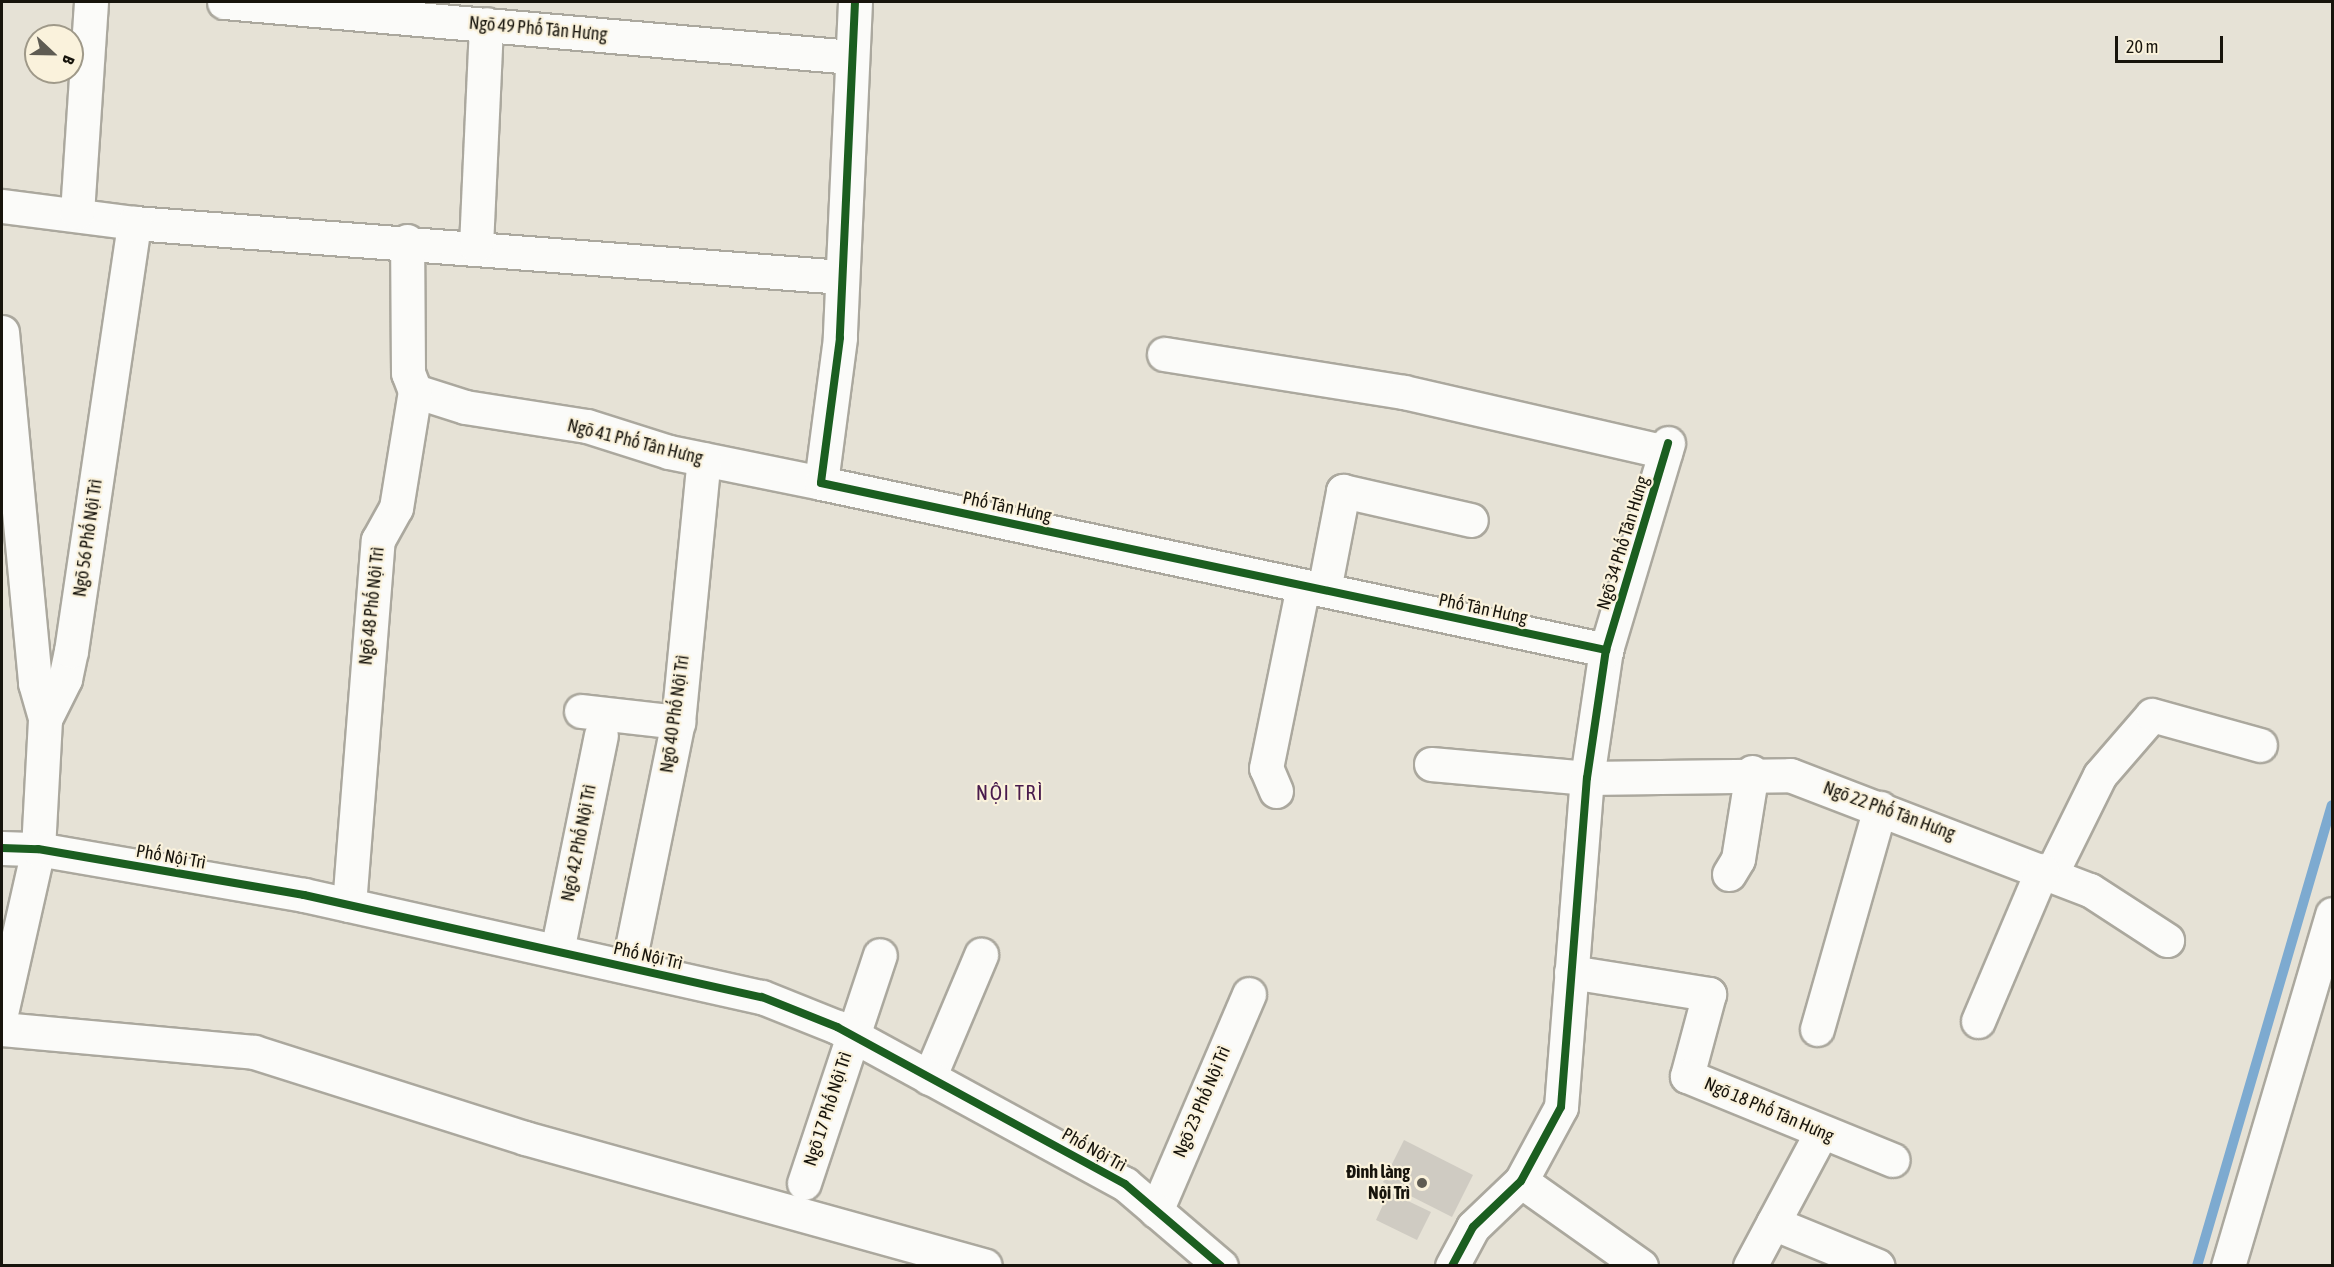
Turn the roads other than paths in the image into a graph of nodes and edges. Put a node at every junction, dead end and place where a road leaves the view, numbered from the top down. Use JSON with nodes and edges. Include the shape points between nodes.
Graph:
{"nodes":[{"id":1,"x":91,"y":2,"type":"edge"},
{"id":2,"x":224,"y":2,"type":"edge"},
{"id":3,"x":855,"y":2,"type":"edge"},
{"id":4,"x":486,"y":24,"type":"junction"},
{"id":5,"x":852,"y":57,"type":"junction"},
{"id":6,"x":2,"y":206,"type":"edge"},
{"id":7,"x":77,"y":213,"type":"junction"},
{"id":8,"x":134,"y":223,"type":"junction"},
{"id":9,"x":407,"y":241,"type":"junction"},
{"id":10,"x":476,"y":246,"type":"junction"},
{"id":11,"x":842,"y":277,"type":"junction"},
{"id":12,"x":2,"y":332,"type":"edge"},
{"id":13,"x":1164,"y":354,"type":"dead end"},
{"id":14,"x":415,"y":391,"type":"junction"},
{"id":15,"x":704,"y":459,"type":"junction"},
{"id":16,"x":821,"y":483,"type":"junction"},
{"id":17,"x":1471,"y":520,"type":"dead end"},
{"id":18,"x":1313,"y":588,"type":"junction"},
{"id":19,"x":1606,"y":650,"type":"junction"},
{"id":20,"x":45,"y":719,"type":"junction"},
{"id":21,"x":678,"y":722,"type":"junction"},
{"id":22,"x":2260,"y":745,"type":"dead end"},
{"id":23,"x":1431,"y":764,"type":"dead end"},
{"id":24,"x":1752,"y":772,"type":"junction"},
{"id":25,"x":1587,"y":778,"type":"junction"},
{"id":26,"x":1276,"y":791,"type":"dead end"},
{"id":27,"x":1880,"y":808,"type":"junction"},
{"id":28,"x":2,"y":848,"type":"edge"},
{"id":29,"x":38,"y":849,"type":"junction"},
{"id":30,"x":2047,"y":872,"type":"junction"},
{"id":31,"x":1729,"y":874,"type":"dead end"},
{"id":32,"x":349,"y":905,"type":"junction"},
{"id":33,"x":2332,"y":914,"type":"edge"},
{"id":34,"x":2167,"y":940,"type":"dead end"},
{"id":35,"x":557,"y":951,"type":"junction"},
{"id":36,"x":880,"y":955,"type":"dead end"},
{"id":37,"x":981,"y":955,"type":"dead end"},
{"id":38,"x":628,"y":967,"type":"junction"},
{"id":39,"x":1571,"y":972,"type":"junction"},
{"id":40,"x":1249,"y":994,"type":"dead end"},
{"id":41,"x":2,"y":1009,"type":"edge"},
{"id":42,"x":1978,"y":1021,"type":"dead end"},
{"id":43,"x":2,"y":1029,"type":"edge"},
{"id":44,"x":1817,"y":1029,"type":"dead end"},
{"id":45,"x":852,"y":1036,"type":"junction"},
{"id":46,"x":929,"y":1078,"type":"junction"},
{"id":47,"x":1821,"y":1132,"type":"junction"},
{"id":48,"x":1893,"y":1160,"type":"dead end"},
{"id":49,"x":1521,"y":1181,"type":"junction"},
{"id":50,"x":804,"y":1183,"type":"dead end"},
{"id":51,"x":1156,"y":1211,"type":"junction"},
{"id":52,"x":1773,"y":1223,"type":"junction"},
{"id":53,"x":1600,"y":1253,"type":"edge"},
{"id":54,"x":985,"y":1266,"type":"edge"},
{"id":55,"x":1221,"y":1266,"type":"edge"},
{"id":56,"x":1452,"y":1266,"type":"edge"},
{"id":57,"x":1641,"y":1266,"type":"edge"},
{"id":58,"x":1750,"y":1266,"type":"edge"},
{"id":59,"x":1878,"y":1266,"type":"edge"},
{"id":60,"x":2228,"y":1266,"type":"edge"}],
"edges":[{"from":1,"to":7,"type":"street"},
{"from":2,"to":4,"type":"street","name":"Ngõ 49 Phố Tân Hưng"},
{"from":3,"to":5,"type":"street"},
{"from":4,"to":5,"type":"street","name":"Ngõ 49 Phố Tân Hưng"},
{"from":4,"to":10,"type":"street"},
{"from":5,"to":11,"type":"street"},
{"from":6,"to":7,"type":"street"},
{"from":7,"to":8,"type":"street"},
{"from":8,"to":9,"type":"street"},
{"from":8,"to":20,"type":"street","name":"Ngõ 56 Phố Nội Trì","via":[[71,651],[65,679]]},
{"from":9,"to":10,"type":"street"},
{"from":9,"to":14,"type":"street","name":"Ngõ 48 Phố Nội Trì","via":[[408,373]]},
{"from":10,"to":11,"type":"street"},
{"from":11,"to":16,"type":"street","via":[[840,338]]},
{"from":12,"to":20,"type":"street","via":[[35,683]]},
{"from":13,"to":19,"type":"street","name":"Ngõ 34 Phố Tân Hưng","via":[[1404,392],[1666,448]]},
{"from":14,"to":15,"type":"street","name":"Ngõ 41 Phố Tân Hưng","via":[[465,407],[587,426]]},
{"from":14,"to":32,"type":"street","name":"Ngõ 48 Phố Nội Trì","via":[[396,508],[378,540]]},
{"from":15,"to":16,"type":"street","name":"Ngõ 41 Phố Tân Hưng"},
{"from":15,"to":21,"type":"street","name":"Ngõ 40 Phố Nội Trì"},
{"from":16,"to":18,"type":"street","name":"Phố Tân Hưng"},
{"from":17,"to":18,"type":"street","via":[[1343,491]]},
{"from":18,"to":19,"type":"street","name":"Phố Tân Hưng"},
{"from":18,"to":26,"type":"street","via":[[1266,768]]},
{"from":19,"to":25,"type":"street","name":"Ngõ 34 Phố Tân Hưng"},
{"from":20,"to":29,"type":"street","name":"Ngõ 56 Phố Nội Trì"},
{"from":21,"to":35,"type":"street","name":"Ngõ 42 Phố Nội Trì","via":[[591,723]]},
{"from":21,"to":38,"type":"street","name":"Ngõ 40 Phố Nội Trì"},
{"from":22,"to":30,"type":"street","via":[[2152,716],[2100,775]]},
{"from":23,"to":25,"type":"street","name":"Ngõ 22 Phố Tân Hưng"},
{"from":24,"to":25,"type":"street","name":"Ngõ 22 Phố Tân Hưng"},
{"from":24,"to":27,"type":"street","name":"Ngõ 22 Phố Tân Hưng","via":[[1790,775]]},
{"from":24,"to":31,"type":"street","via":[[1738,859]]},
{"from":25,"to":39,"type":"street","name":"Ngõ 34 Phố Tân Hưng"},
{"from":27,"to":30,"type":"street","name":"Ngõ 22 Phố Tân Hưng"},
{"from":27,"to":44,"type":"street"},
{"from":28,"to":29,"type":"street","name":"Phố Nội Trì"},
{"from":29,"to":32,"type":"street","name":"Phố Nội Trì"},
{"from":29,"to":41,"type":"street","name":"Ngõ 56 Phố Nội Trì"},
{"from":30,"to":34,"type":"street","name":"Ngõ 22 Phố Tân Hưng","via":[[2090,890]]},
{"from":30,"to":42,"type":"street"},
{"from":32,"to":35,"type":"street","name":"Phố Nội Trì"},
{"from":33,"to":60,"type":"street"},
{"from":35,"to":38,"type":"street","name":"Phố Nội Trì"},
{"from":36,"to":45,"type":"street","name":"Ngõ 17 Phố Nội Trì"},
{"from":37,"to":46,"type":"street"},
{"from":38,"to":45,"type":"street","name":"Phố Nội Trì","via":[[762,997]]},
{"from":39,"to":47,"type":"street","name":"Ngõ 18 Phố Tân Hưng","via":[[1709,994],[1687,1076]]},
{"from":39,"to":49,"type":"street","name":"Ngõ 34 Phố Tân Hưng","via":[[1561,1107]]},
{"from":40,"to":51,"type":"street","name":"Ngõ 23 Phố Nội Trì"},
{"from":43,"to":54,"type":"street","via":[[254,1052],[525,1138]]},
{"from":45,"to":46,"type":"street","name":"Phố Nội Trì"},
{"from":45,"to":50,"type":"street","name":"Ngõ 17 Phố Nội Trì"},
{"from":46,"to":51,"type":"street","name":"Phố Nội Trì","via":[[1125,1184]]},
{"from":47,"to":48,"type":"street","name":"Ngõ 18 Phố Tân Hưng"},
{"from":47,"to":52,"type":"street"},
{"from":49,"to":53,"type":"street"},
{"from":49,"to":56,"type":"street","name":"Ngõ 34 Phố Tân Hưng","via":[[1473,1227]]},
{"from":51,"to":55,"type":"street","name":"Phố Nội Trì"},
{"from":52,"to":58,"type":"street"},
{"from":52,"to":59,"type":"street"},
{"from":53,"to":57,"type":"street"}]}
